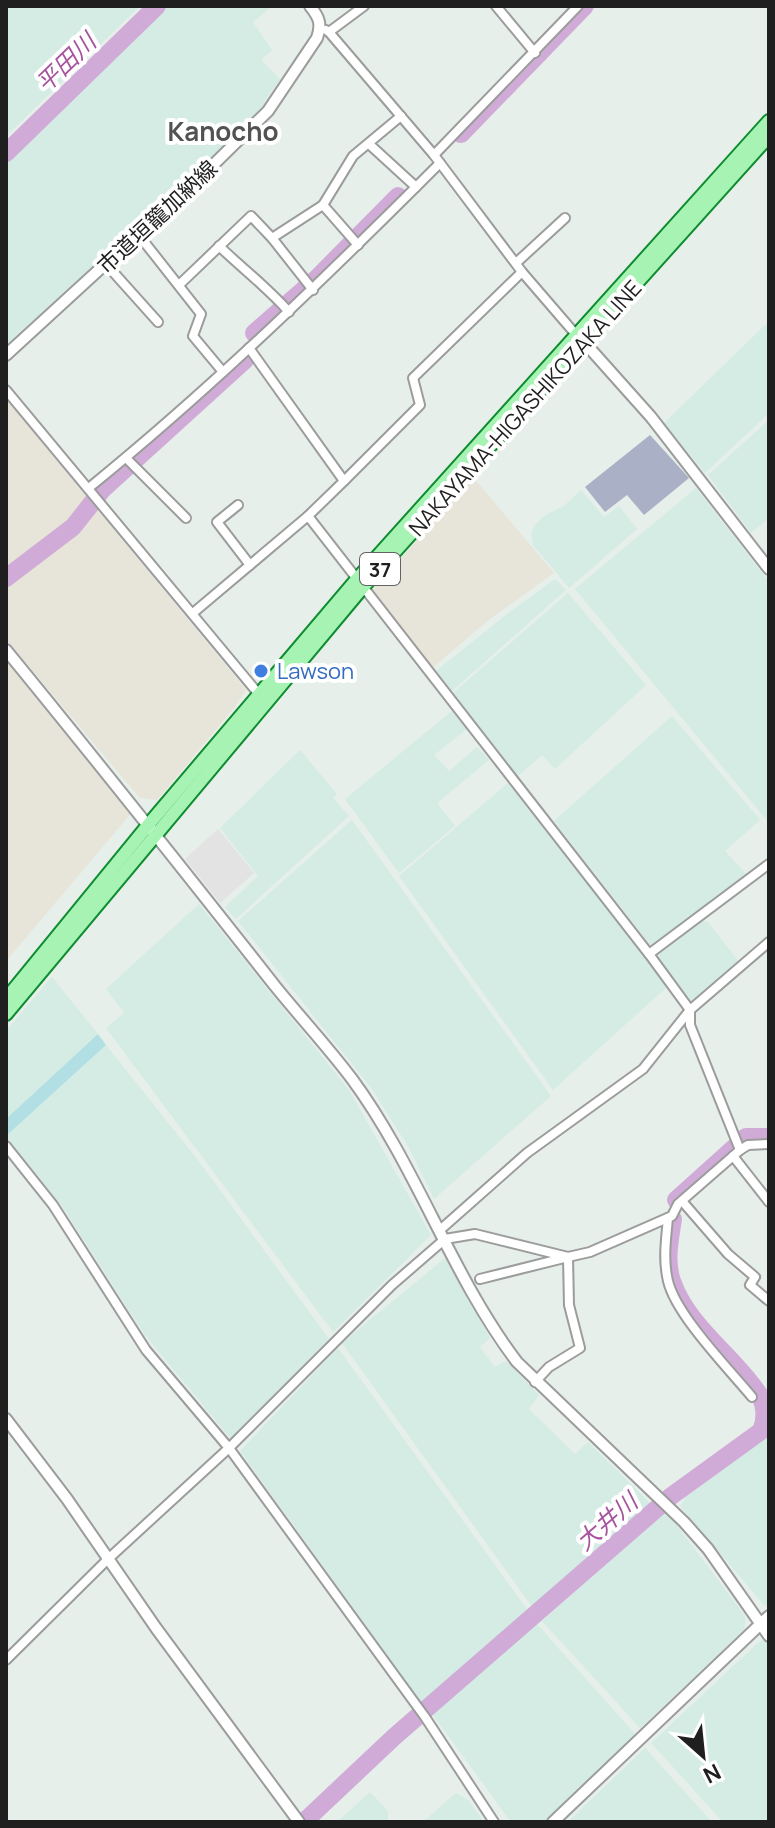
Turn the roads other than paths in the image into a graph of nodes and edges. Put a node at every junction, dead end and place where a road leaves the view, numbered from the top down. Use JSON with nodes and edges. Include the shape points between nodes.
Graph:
{"nodes":[{"id":1,"x":310,"y":6,"type":"edge"},
{"id":2,"x":364,"y":6,"type":"edge"},
{"id":3,"x":496,"y":6,"type":"edge"},
{"id":4,"x":578,"y":6,"type":"edge"},
{"id":5,"x":325,"y":30,"type":"junction"},
{"id":6,"x":535,"y":53,"type":"junction"},
{"id":7,"x":401,"y":116,"type":"junction"},
{"id":8,"x":769,"y":121,"type":"edge"},
{"id":9,"x":769,"y":136,"type":"edge"},
{"id":10,"x":369,"y":144,"type":"junction"},
{"id":11,"x":437,"y":159,"type":"junction"},
{"id":12,"x":416,"y":187,"type":"junction"},
{"id":13,"x":323,"y":205,"type":"junction"},
{"id":14,"x":565,"y":218,"type":"dead end"},
{"id":15,"x":138,"y":234,"type":"junction"},
{"id":16,"x":272,"y":238,"type":"junction"},
{"id":17,"x":358,"y":245,"type":"junction"},
{"id":18,"x":219,"y":246,"type":"junction"},
{"id":19,"x":516,"y":263,"type":"junction"},
{"id":20,"x":106,"y":264,"type":"junction"},
{"id":21,"x":522,"y":272,"type":"junction"},
{"id":22,"x":179,"y":285,"type":"junction"},
{"id":23,"x":313,"y":290,"type":"junction"},
{"id":24,"x":289,"y":312,"type":"junction"},
{"id":25,"x":158,"y":322,"type":"dead end"},
{"id":26,"x":581,"y":340,"type":"junction"},
{"id":27,"x":249,"y":348,"type":"junction"},
{"id":28,"x":6,"y":355,"type":"edge"},
{"id":29,"x":223,"y":372,"type":"junction"},
{"id":30,"x":6,"y":390,"type":"edge"},
{"id":31,"x":129,"y":462,"type":"junction"},
{"id":32,"x":344,"y":481,"type":"junction"},
{"id":33,"x":95,"y":494,"type":"junction"},
{"id":34,"x":238,"y":505,"type":"dead end"},
{"id":35,"x":308,"y":516,"type":"junction"},
{"id":36,"x":186,"y":518,"type":"dead end"},
{"id":37,"x":250,"y":565,"type":"junction"},
{"id":38,"x":769,"y":569,"type":"edge"},
{"id":39,"x":360,"y":582,"type":"junction"},
{"id":40,"x":193,"y":613,"type":"junction"},
{"id":41,"x":6,"y":650,"type":"edge"},
{"id":42,"x":262,"y":697,"type":"junction"},
{"id":43,"x":153,"y":828,"type":"junction"},
{"id":44,"x":769,"y":864,"type":"edge"},
{"id":45,"x":769,"y":942,"type":"edge"},
{"id":46,"x":649,"y":954,"type":"junction"},
{"id":47,"x":6,"y":999,"type":"edge"},
{"id":48,"x":690,"y":1010,"type":"junction"},
{"id":49,"x":6,"y":1014,"type":"edge"},
{"id":50,"x":769,"y":1144,"type":"edge"},
{"id":51,"x":6,"y":1146,"type":"edge"},
{"id":52,"x":737,"y":1148,"type":"junction"},
{"id":53,"x":682,"y":1201,"type":"junction"},
{"id":54,"x":769,"y":1202,"type":"edge"},
{"id":55,"x":668,"y":1218,"type":"junction"},
{"id":56,"x":443,"y":1234,"type":"junction"},
{"id":57,"x":568,"y":1257,"type":"junction"},
{"id":58,"x":480,"y":1279,"type":"dead end"},
{"id":59,"x":769,"y":1301,"type":"edge"},
{"id":60,"x":535,"y":1382,"type":"junction"},
{"id":61,"x":752,"y":1397,"type":"dead end"},
{"id":62,"x":6,"y":1419,"type":"edge"},
{"id":63,"x":229,"y":1448,"type":"junction"},
{"id":64,"x":107,"y":1560,"type":"junction"},
{"id":65,"x":769,"y":1616,"type":"edge"},
{"id":66,"x":759,"y":1625,"type":"junction"},
{"id":67,"x":769,"y":1636,"type":"edge"},
{"id":68,"x":6,"y":1660,"type":"edge"},
{"id":69,"x":299,"y":1822,"type":"edge"},
{"id":70,"x":494,"y":1822,"type":"edge"},
{"id":71,"x":553,"y":1822,"type":"edge"}],
"edges":[{"from":1,"to":5,"type":"street"},
{"from":2,"to":5,"type":"street"},
{"from":3,"to":6,"type":"street"},
{"from":4,"to":6,"type":"street"},
{"from":5,"to":7,"type":"street"},
{"from":5,"to":15,"type":"street","name":"市道垣籠加納線","via":[[268,111]]},
{"from":6,"to":11,"type":"street"},
{"from":7,"to":10,"type":"street"},
{"from":7,"to":11,"type":"street"},
{"from":8,"to":26,"type":"main road","name":"NAKAYAMA-HIGASHIKOZAKA LINE","number":"37"},
{"from":9,"to":26,"type":"main road","name":"NAKAYAMA-HIGASHIKOZAKA LINE","number":"37"},
{"from":10,"to":12,"type":"street"},
{"from":10,"to":13,"type":"street","via":[[353,156]]},
{"from":11,"to":12,"type":"street"},
{"from":11,"to":19,"type":"street"},
{"from":12,"to":17,"type":"street"},
{"from":13,"to":16,"type":"street"},
{"from":13,"to":17,"type":"street"},
{"from":14,"to":19,"type":"street"},
{"from":15,"to":20,"type":"street","name":"市道垣籠加納線"},
{"from":15,"to":22,"type":"street"},
{"from":16,"to":18,"type":"street","via":[[251,216]]},
{"from":16,"to":23,"type":"street"},
{"from":17,"to":23,"type":"street"},
{"from":18,"to":22,"type":"street"},
{"from":18,"to":24,"type":"street"},
{"from":19,"to":21,"type":"street"},
{"from":20,"to":25,"type":"street"},
{"from":20,"to":28,"type":"street","name":"市道垣籠加納線"},
{"from":21,"to":26,"type":"street"},
{"from":21,"to":32,"type":"street","via":[[413,378],[420,405]]},
{"from":22,"to":29,"type":"street","via":[[201,314],[193,336]]},
{"from":23,"to":24,"type":"street"},
{"from":24,"to":27,"type":"street"},
{"from":26,"to":38,"type":"street","via":[[651,417]]},
{"from":26,"to":39,"type":"main road","name":"NAKAYAMA-HIGASHIKOZAKA LINE","number":"37"},
{"from":27,"to":29,"type":"street"},
{"from":27,"to":32,"type":"street"},
{"from":29,"to":31,"type":"street"},
{"from":30,"to":33,"type":"street"},
{"from":31,"to":33,"type":"street"},
{"from":31,"to":36,"type":"street"},
{"from":32,"to":35,"type":"street"},
{"from":33,"to":40,"type":"street"},
{"from":34,"to":37,"type":"street","via":[[217,522]]},
{"from":35,"to":37,"type":"street"},
{"from":35,"to":39,"type":"street"},
{"from":37,"to":40,"type":"street"},
{"from":39,"to":42,"type":"main road","name":"NAKAYAMA-HIGASHIKOZAKA LINE","number":"37"},
{"from":39,"to":46,"type":"street"},
{"from":40,"to":42,"type":"street"},
{"from":41,"to":43,"type":"street"},
{"from":42,"to":43,"type":"main road","name":"NAKAYAMA-HIGASHIKOZAKA LINE","number":"37"},
{"from":43,"to":47,"type":"main road","name":"NAKAYAMA-HIGASHIKOZAKA LINE","number":"37"},
{"from":43,"to":49,"type":"main road","name":"NAKAYAMA-HIGASHIKOZAKA LINE","number":"37"},
{"from":43,"to":56,"type":"street","via":[[352,1080],[397,1148]]},
{"from":44,"to":46,"type":"street"},
{"from":45,"to":48,"type":"street"},
{"from":46,"to":48,"type":"street"},
{"from":48,"to":52,"type":"street","via":[[690,1025]]},
{"from":48,"to":56,"type":"street","via":[[643,1069],[527,1153]]},
{"from":50,"to":52,"type":"street"},
{"from":51,"to":63,"type":"street","via":[[53,1205],[146,1350]]},
{"from":52,"to":53,"type":"street"},
{"from":52,"to":54,"type":"street"},
{"from":53,"to":55,"type":"street"},
{"from":53,"to":59,"type":"street","via":[[755,1277],[750,1285]]},
{"from":55,"to":57,"type":"street"},
{"from":55,"to":61,"type":"street","via":[[668,1282],[677,1303]]},
{"from":56,"to":57,"type":"street","via":[[475,1234]]},
{"from":56,"to":60,"type":"street","via":[[500,1340]]},
{"from":56,"to":63,"type":"street"},
{"from":57,"to":58,"type":"street"},
{"from":57,"to":60,"type":"street","via":[[569,1305],[580,1348]]},
{"from":60,"to":66,"type":"street","via":[[665,1502],[708,1549]]},
{"from":62,"to":64,"type":"street"},
{"from":63,"to":64,"type":"street"},
{"from":63,"to":70,"type":"street","via":[[423,1714]]},
{"from":64,"to":68,"type":"street"},
{"from":64,"to":69,"type":"street"},
{"from":65,"to":66,"type":"street"},
{"from":66,"to":67,"type":"street"},
{"from":66,"to":71,"type":"street"}]}
